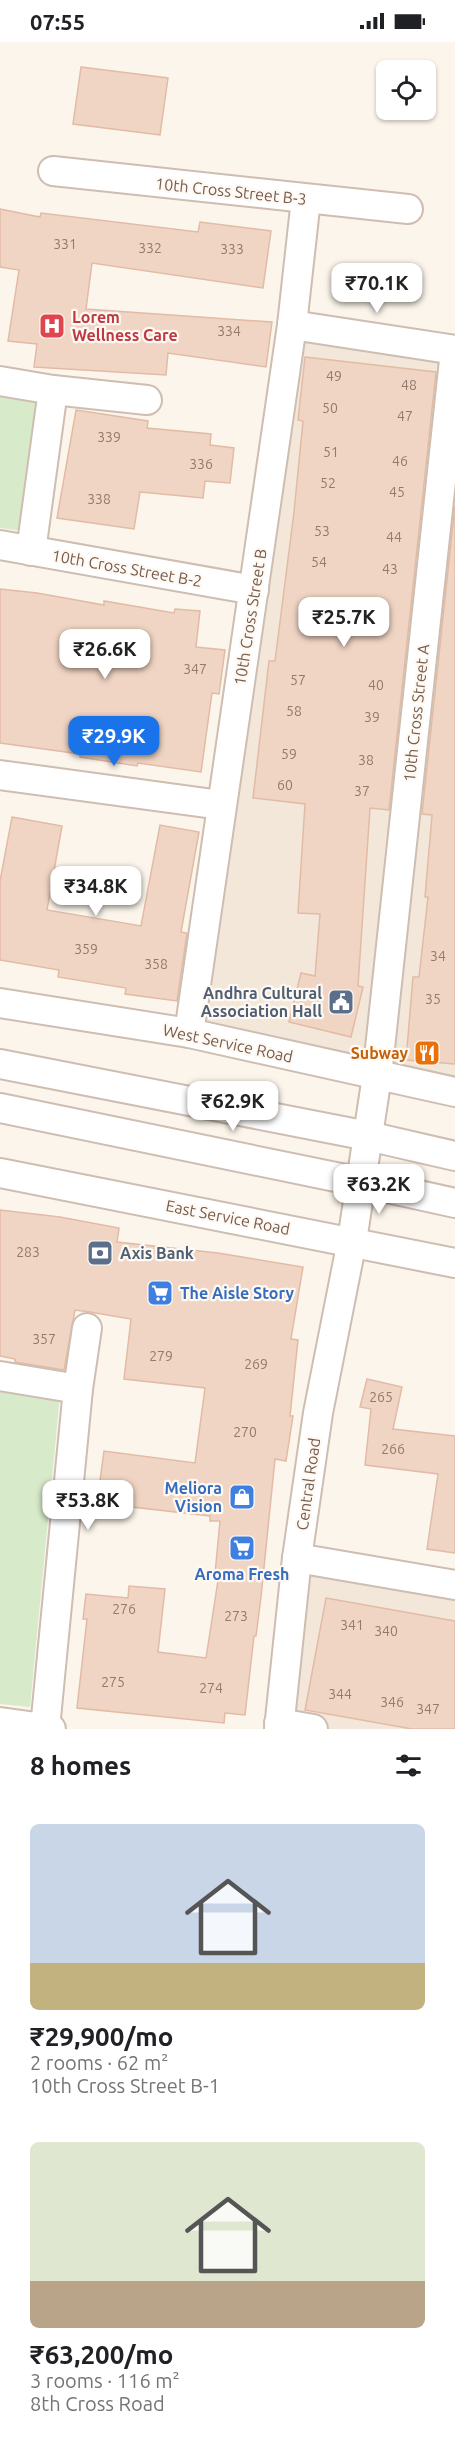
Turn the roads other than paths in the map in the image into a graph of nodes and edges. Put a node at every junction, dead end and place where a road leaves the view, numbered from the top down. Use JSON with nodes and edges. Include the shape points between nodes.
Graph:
{"nodes":[{"id":1,"x":54,"y":171,"type":"dead end"},
{"id":2,"x":306,"y":199,"type":"junction"},
{"id":3,"x":408,"y":209,"type":"dead end"},
{"id":4,"x":292,"y":325,"type":"junction"},
{"id":5,"x":455,"y":350,"type":"edge"},
{"id":6,"x":0,"y":381,"type":"edge"},
{"id":7,"x":53,"y":390,"type":"junction"},
{"id":8,"x":147,"y":400,"type":"dead end"},
{"id":9,"x":0,"y":545,"type":"edge"},
{"id":10,"x":31,"y":551,"type":"junction"},
{"id":11,"x":254,"y":590,"type":"junction"},
{"id":12,"x":0,"y":775,"type":"edge"},
{"id":13,"x":221,"y":804,"type":"junction"},
{"id":14,"x":0,"y":1003,"type":"edge"},
{"id":15,"x":189,"y":1033,"type":"junction"},
{"id":16,"x":0,"y":1064,"type":"edge"},
{"id":17,"x":377,"y":1076,"type":"junction"},
{"id":18,"x":455,"y":1092,"type":"edge"},
{"id":19,"x":0,"y":1108,"type":"edge"},
{"id":20,"x":368,"y":1136,"type":"junction"},
{"id":21,"x":455,"y":1156,"type":"edge"},
{"id":22,"x":0,"y":1173,"type":"edge"},
{"id":23,"x":360,"y":1182,"type":"junction"},
{"id":24,"x":455,"y":1203,"type":"edge"},
{"id":25,"x":352,"y":1241,"type":"junction"},
{"id":26,"x":455,"y":1263,"type":"edge"},
{"id":27,"x":87,"y":1328,"type":"dead end"},
{"id":28,"x":0,"y":1376,"type":"edge"},
{"id":29,"x":78,"y":1389,"type":"junction"},
{"id":30,"x":297,"y":1558,"type":"junction"},
{"id":31,"x":455,"y":1585,"type":"edge"},
{"id":32,"x":0,"y":1722,"type":"edge"},
{"id":33,"x":279,"y":1726,"type":"edge"},
{"id":34,"x":48,"y":1729,"type":"edge"},
{"id":35,"x":313,"y":1729,"type":"edge"}],
"edges":[{"from":1,"to":2,"type":"street","name":"10th Cross Street B-3"},
{"from":2,"to":3,"type":"street","name":"10th Cross Street B-3"},
{"from":2,"to":4,"type":"street","name":"10th Cross Street B"},
{"from":4,"to":5,"type":"street"},
{"from":4,"to":11,"type":"street","name":"10th Cross Street B"},
{"from":5,"to":17,"type":"street","name":"10th Cross Street A"},
{"from":6,"to":7,"type":"street"},
{"from":7,"to":8,"type":"street"},
{"from":7,"to":10,"type":"street"},
{"from":9,"to":10,"type":"street","name":"10th Cross Street B-2"},
{"from":10,"to":11,"type":"street","name":"10th Cross Street B-2"},
{"from":11,"to":13,"type":"street","name":"10th Cross Street B"},
{"from":12,"to":13,"type":"street"},
{"from":13,"to":15,"type":"street","name":"10th Cross Street B"},
{"from":14,"to":15,"type":"street","name":"West Service Road"},
{"from":15,"to":17,"type":"street","name":"West Service Road"},
{"from":16,"to":20,"type":"street"},
{"from":17,"to":18,"type":"street","name":"West Service Road"},
{"from":17,"to":20,"type":"street","name":"10th Cross Street A"},
{"from":19,"to":23,"type":"street"},
{"from":20,"to":21,"type":"street"},
{"from":20,"to":23,"type":"street","name":"Central Road"},
{"from":22,"to":25,"type":"street","name":"East Service Road"},
{"from":23,"to":24,"type":"street"},
{"from":23,"to":25,"type":"street","name":"Central Road"},
{"from":25,"to":26,"type":"street","name":"East Service Road"},
{"from":25,"to":30,"type":"street","name":"Central Road","via":[[318,1413]]},
{"from":27,"to":29,"type":"street"},
{"from":28,"to":29,"type":"street"},
{"from":29,"to":34,"type":"street"},
{"from":30,"to":31,"type":"street"},
{"from":30,"to":33,"type":"street","name":"Central Road"},
{"from":32,"to":34,"type":"street"},
{"from":33,"to":35,"type":"street"}]}
